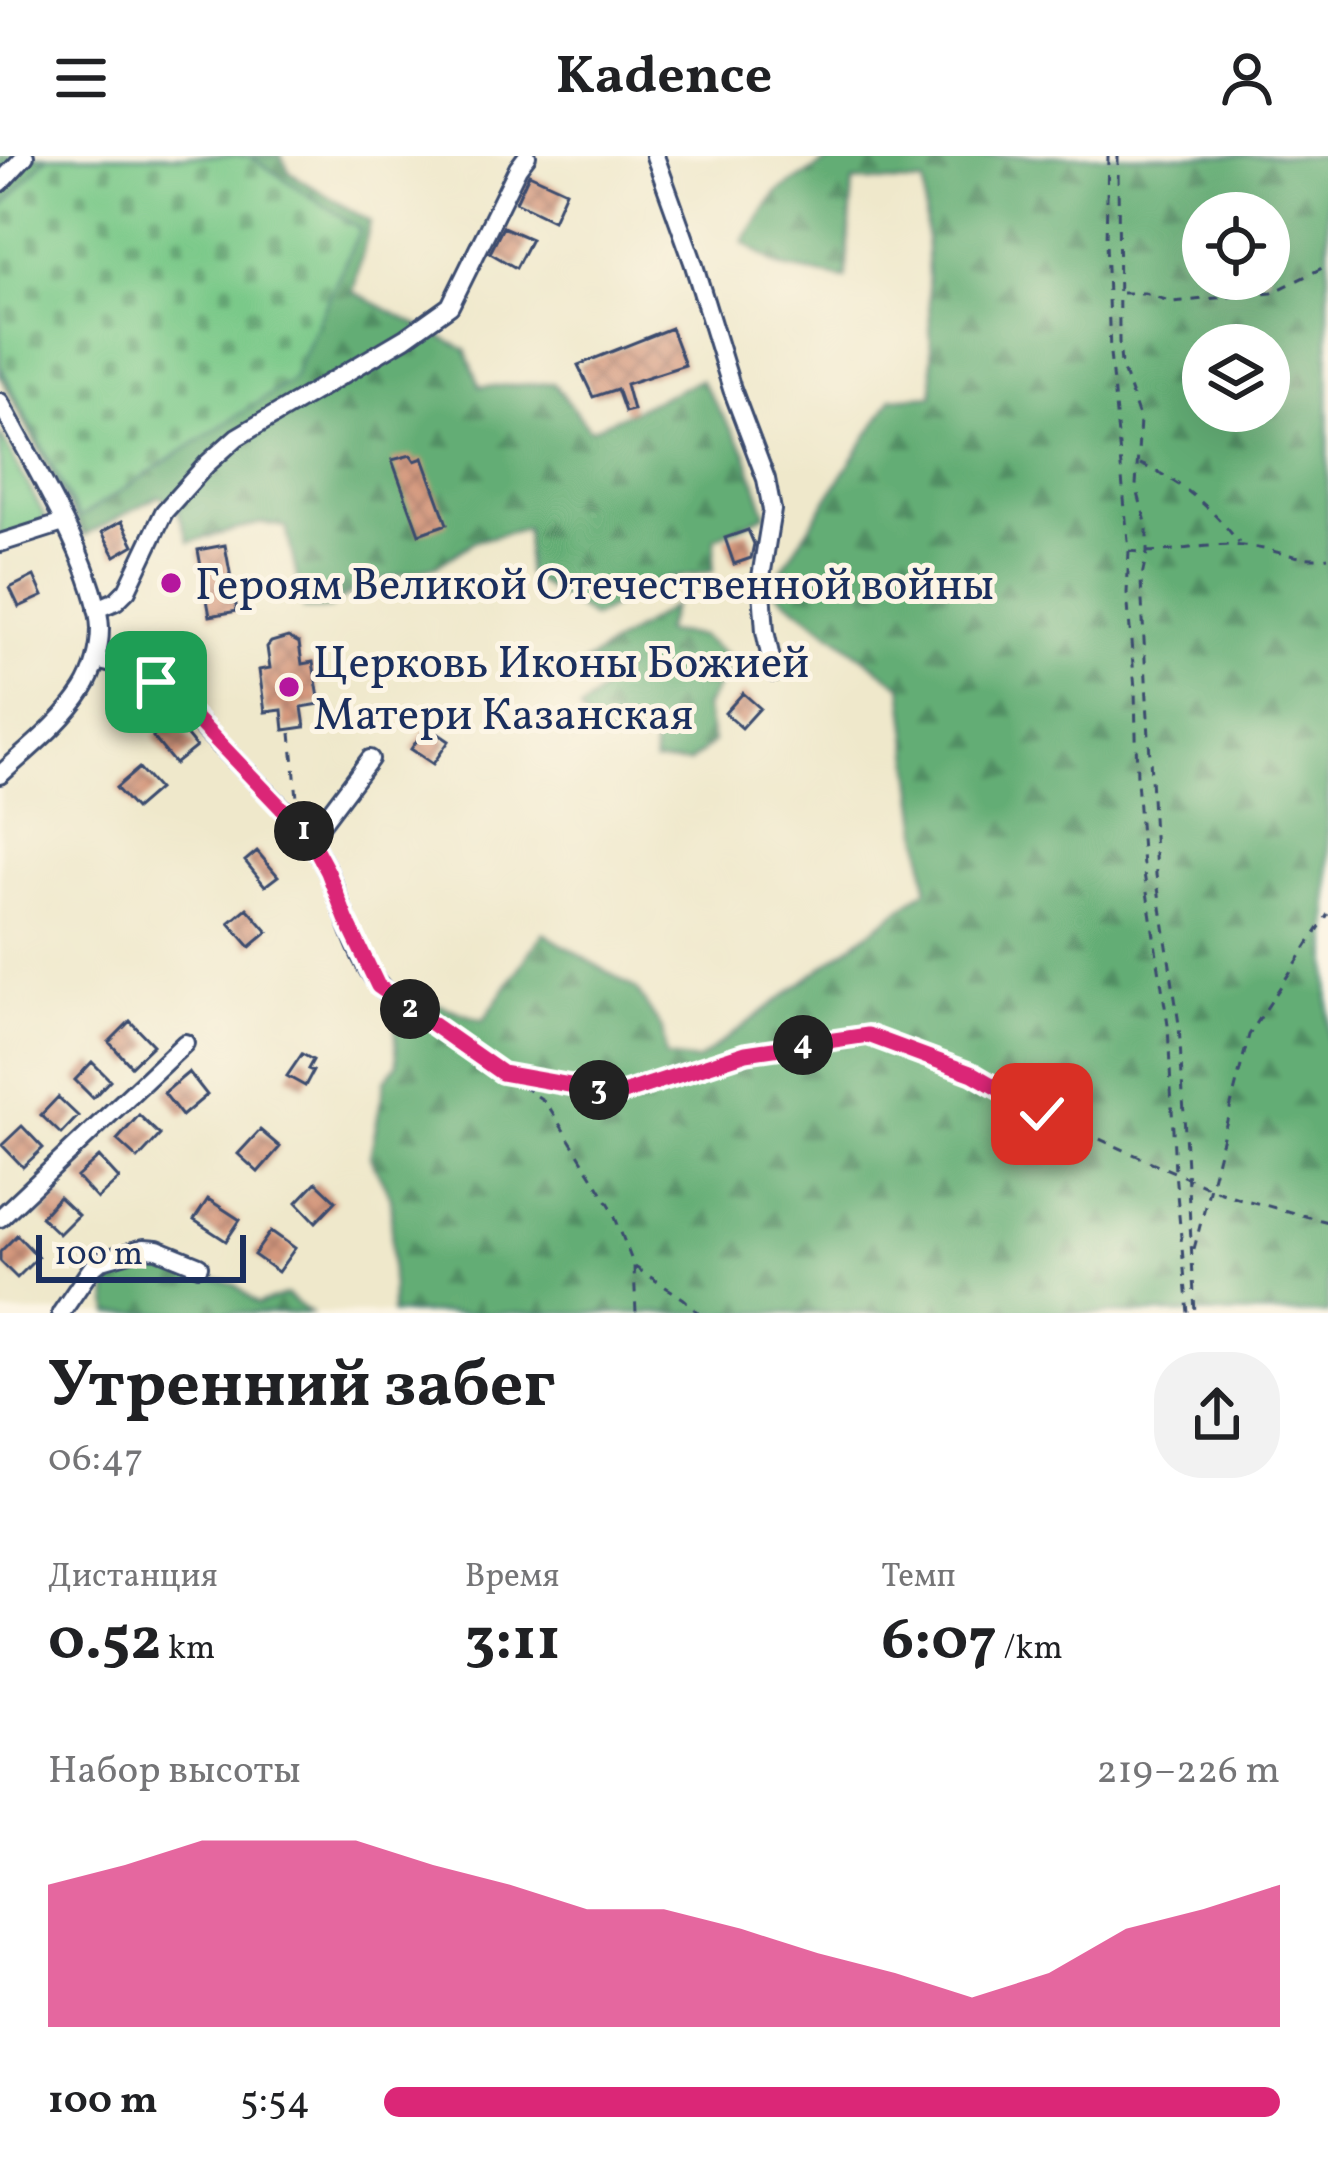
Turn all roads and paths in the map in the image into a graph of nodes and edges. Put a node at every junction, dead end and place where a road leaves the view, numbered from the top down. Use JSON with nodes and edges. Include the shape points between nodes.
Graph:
{"nodes":[{"id":1,"x":25,"y":156,"type":"edge"},
{"id":2,"x":527,"y":156,"type":"edge"},
{"id":3,"x":656,"y":156,"type":"edge"},
{"id":4,"x":1111,"y":157,"type":"edge"},
{"id":5,"x":0,"y":183,"type":"edge"},
{"id":6,"x":1328,"y":265,"type":"edge"},
{"id":7,"x":1119,"y":293,"type":"junction"},
{"id":8,"x":0,"y":402,"type":"edge"},
{"id":9,"x":1138,"y":464,"type":"junction"},
{"id":10,"x":63,"y":523,"type":"junction"},
{"id":11,"x":0,"y":543,"type":"edge"},
{"id":12,"x":1240,"y":545,"type":"junction"},
{"id":13,"x":1129,"y":551,"type":"junction"},
{"id":14,"x":1148,"y":553,"type":"junction"},
{"id":15,"x":1328,"y":557,"type":"edge"},
{"id":16,"x":97,"y":608,"type":"junction"},
{"id":17,"x":96,"y":660,"type":"junction"},
{"id":18,"x":774,"y":673,"type":"dead end"},
{"id":19,"x":291,"y":733,"type":"dead end"},
{"id":20,"x":370,"y":759,"type":"dead end"},
{"id":21,"x":0,"y":776,"type":"edge"},
{"id":22,"x":304,"y":831,"type":"junction"},
{"id":23,"x":1328,"y":914,"type":"edge"},
{"id":24,"x":392,"y":997,"type":"joint"},
{"id":25,"x":185,"y":1043,"type":"dead end"},
{"id":26,"x":502,"y":1073,"type":"junction"},
{"id":27,"x":1175,"y":1172,"type":"junction"},
{"id":28,"x":1186,"y":1177,"type":"junction"},
{"id":29,"x":1210,"y":1188,"type":"junction"},
{"id":30,"x":0,"y":1218,"type":"edge"},
{"id":31,"x":1328,"y":1222,"type":"edge"},
{"id":32,"x":1192,"y":1256,"type":"junction"},
{"id":33,"x":199,"y":1266,"type":"dead end"},
{"id":34,"x":634,"y":1266,"type":"junction"},
{"id":35,"x":62,"y":1313,"type":"edge"},
{"id":36,"x":636,"y":1313,"type":"edge"},
{"id":37,"x":698,"y":1313,"type":"edge"},
{"id":38,"x":1188,"y":1313,"type":"edge"},
{"id":39,"x":1196,"y":1313,"type":"edge"}],
"edges":[{"from":1,"to":5,"type":"street"},
{"from":2,"to":16,"type":"street","via":[[450,306],[237,437],[164,512],[127,590]]},
{"from":3,"to":18,"type":"street","via":[[766,479],[772,510],[761,577]]},
{"from":4,"to":7,"type":"path"},
{"from":4,"to":13,"type":"path","via":[[1110,353]]},
{"from":6,"to":7,"type":"path","via":[[1272,293],[1172,302]]},
{"from":7,"to":9,"type":"path","via":[[1121,364],[1140,420]]},
{"from":8,"to":10,"type":"street"},
{"from":9,"to":12,"type":"path","via":[[1203,502]]},
{"from":9,"to":14,"type":"path"},
{"from":10,"to":11,"type":"street"},
{"from":10,"to":16,"type":"street"},
{"from":12,"to":14,"type":"path"},
{"from":12,"to":15,"type":"path"},
{"from":13,"to":14,"type":"path"},
{"from":13,"to":27,"type":"path","via":[[1143,867],[1168,1025]]},
{"from":14,"to":28,"type":"path","via":[[1141,580],[1156,875],[1179,1024]]},
{"from":16,"to":17,"type":"street"},
{"from":17,"to":21,"type":"street","via":[[75,701]]},
{"from":17,"to":22,"type":"street","via":[[139,672],[176,698]]},
{"from":19,"to":22,"type":"path"},
{"from":20,"to":22,"type":"street"},
{"from":22,"to":24,"type":"street","via":[[378,986]]},
{"from":23,"to":29,"type":"path","via":[[1249,1035]]},
{"from":24,"to":26,"type":"path"},
{"from":25,"to":30,"type":"street"},
{"from":26,"to":27,"type":"path","via":[[620,1094],[746,1053],[868,1035],[973,1074]]},
{"from":26,"to":34,"type":"path","via":[[546,1102],[611,1208]]},
{"from":27,"to":28,"type":"path"},
{"from":27,"to":38,"type":"path"},
{"from":28,"to":29,"type":"path"},
{"from":28,"to":32,"type":"path"},
{"from":29,"to":31,"type":"path"},
{"from":29,"to":32,"type":"path"},
{"from":32,"to":39,"type":"path"},
{"from":33,"to":35,"type":"street","via":[[144,1248],[102,1260]]},
{"from":34,"to":36,"type":"path"},
{"from":34,"to":37,"type":"path"}]}
